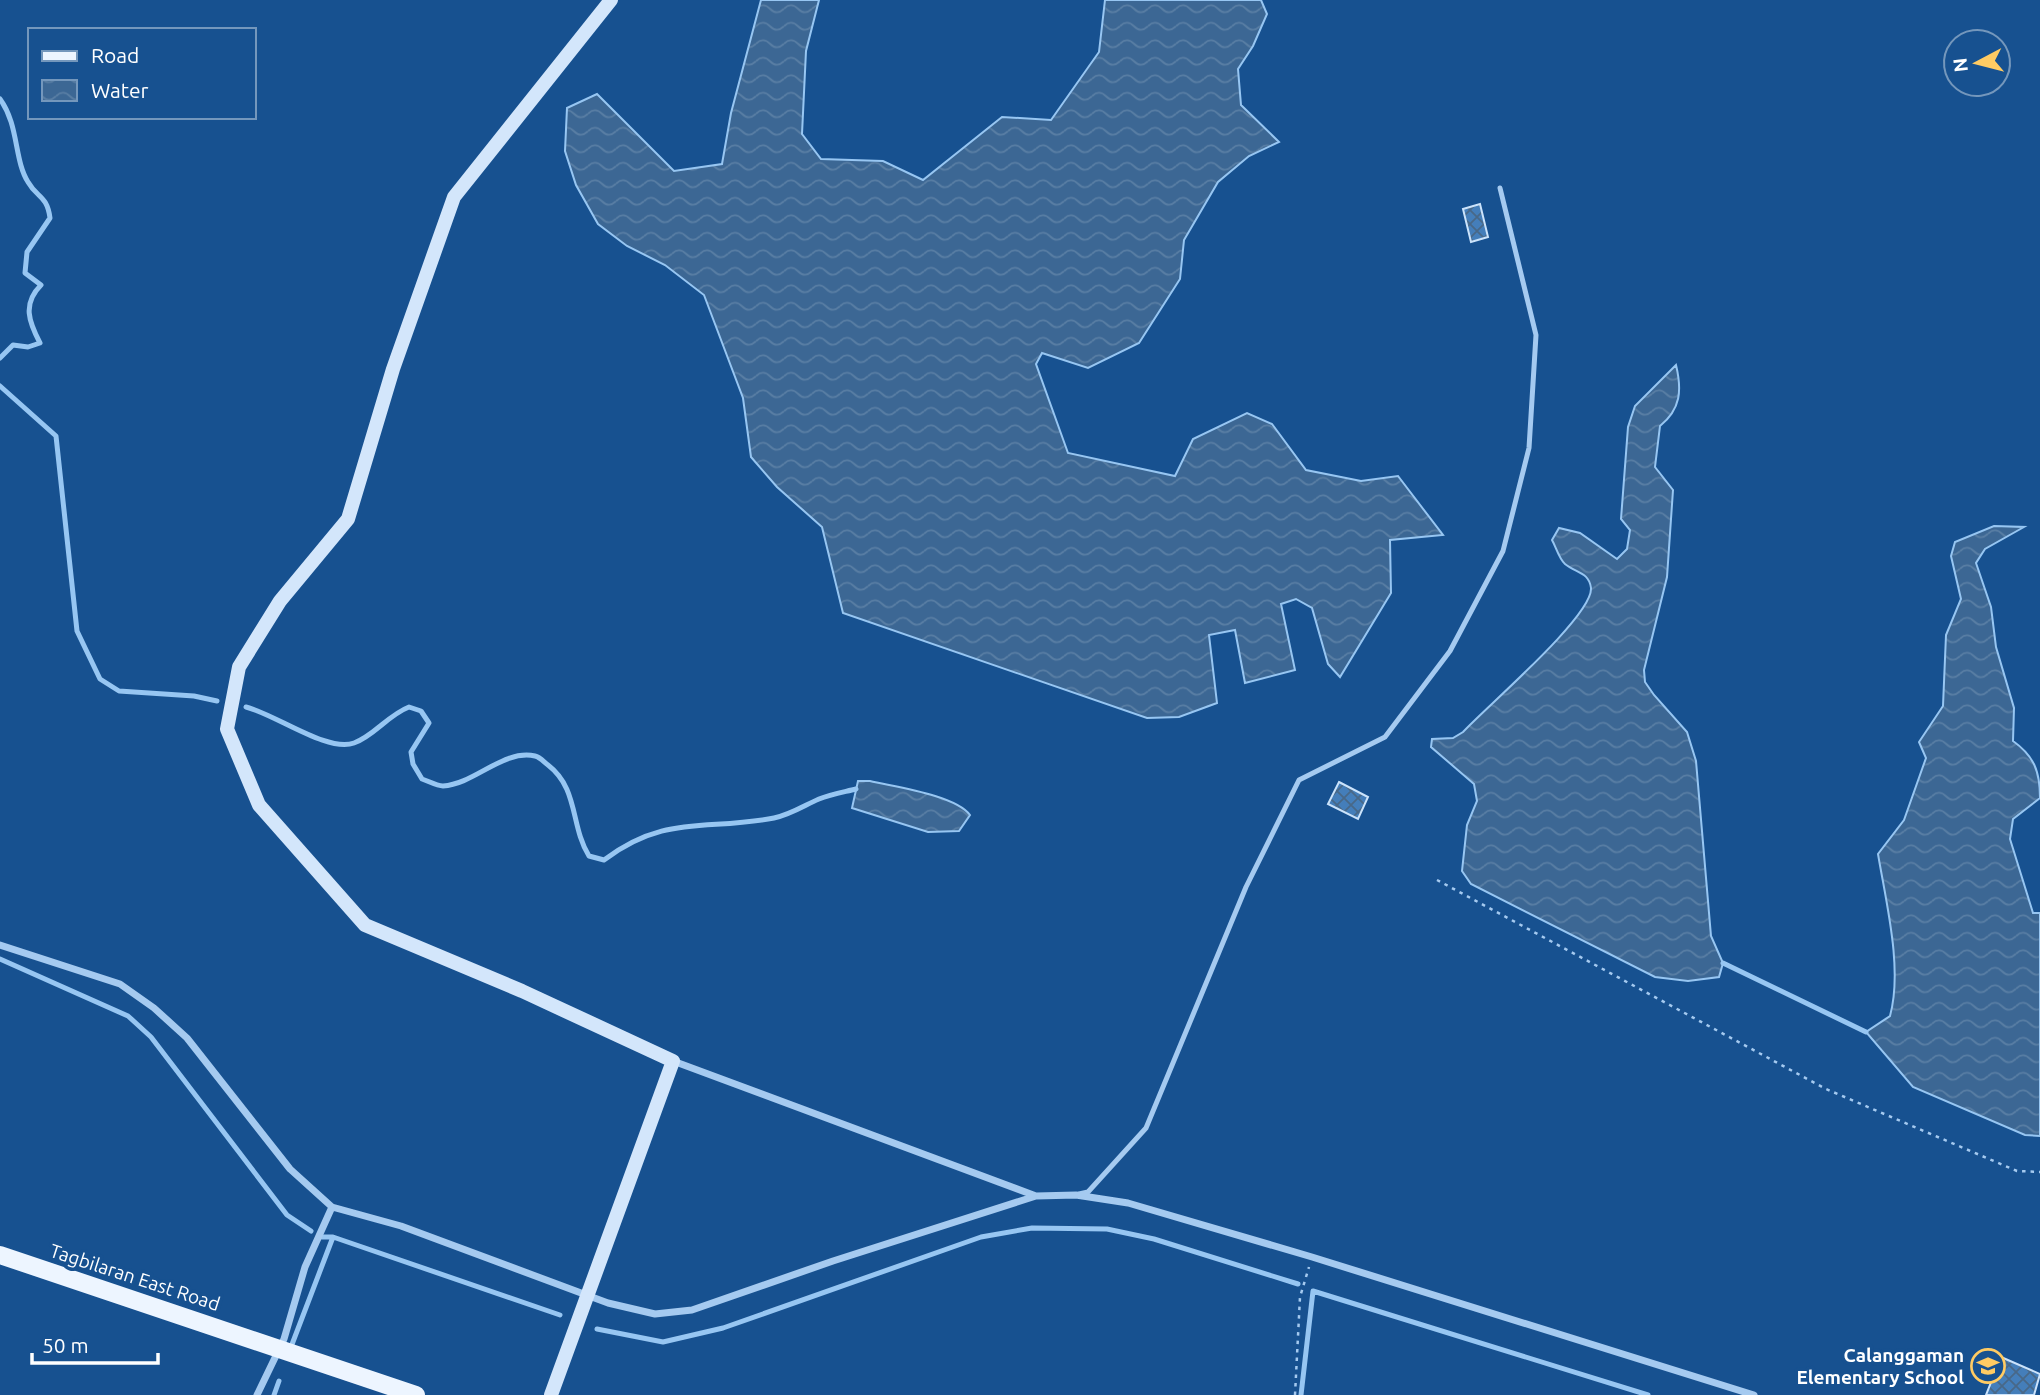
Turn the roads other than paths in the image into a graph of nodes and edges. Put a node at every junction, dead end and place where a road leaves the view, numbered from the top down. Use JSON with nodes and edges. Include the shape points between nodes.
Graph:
{"nodes":[{"id":1,"x":611,"y":0,"type":"edge"},
{"id":2,"x":1500,"y":188,"type":"dead end"},
{"id":3,"x":0,"y":945,"type":"edge"},
{"id":4,"x":673,"y":1061,"type":"junction"},
{"id":5,"x":1076,"y":1195,"type":"junction"},
{"id":6,"x":1036,"y":1196,"type":"junction"},
{"id":7,"x":332,"y":1207,"type":"junction"},
{"id":8,"x":0,"y":1255,"type":"edge"},
{"id":9,"x":586,"y":1294,"type":"junction"},
{"id":10,"x":278,"y":1346,"type":"junction"},
{"id":11,"x":257,"y":1395,"type":"edge"},
{"id":12,"x":416,"y":1395,"type":"edge"},
{"id":13,"x":551,"y":1395,"type":"edge"},
{"id":14,"x":1754,"y":1395,"type":"edge"}],
"edges":[{"from":1,"to":4,"type":"street","via":[[454,197],[393,369],[348,519],[280,601],[239,667],[227,729],[259,805],[365,925]]},
{"from":2,"to":5,"type":"lane","via":[[1536,335],[1529,448],[1503,551],[1450,651],[1385,737],[1299,779],[1247,887],[1146,1128],[1088,1192]]},
{"from":3,"to":7,"type":"street","via":[[120,985],[154,1009],[187,1038],[290,1170]]},
{"from":4,"to":6,"type":"street"},
{"from":4,"to":9,"type":"street"},
{"from":5,"to":6,"type":"street"},
{"from":5,"to":14,"type":"street","via":[[1128,1203],[1312,1257]]},
{"from":6,"to":9,"type":"street","via":[[692,1310],[654,1314]]},
{"from":7,"to":9,"type":"street","via":[[401,1226]]},
{"from":7,"to":10,"type":"street"},
{"from":8,"to":10,"type":"main road","name":"Tagbilaran East Road"},
{"from":9,"to":13,"type":"street"},
{"from":10,"to":11,"type":"street"},
{"from":10,"to":12,"type":"main road","name":"Tagbilaran East Road"}]}
